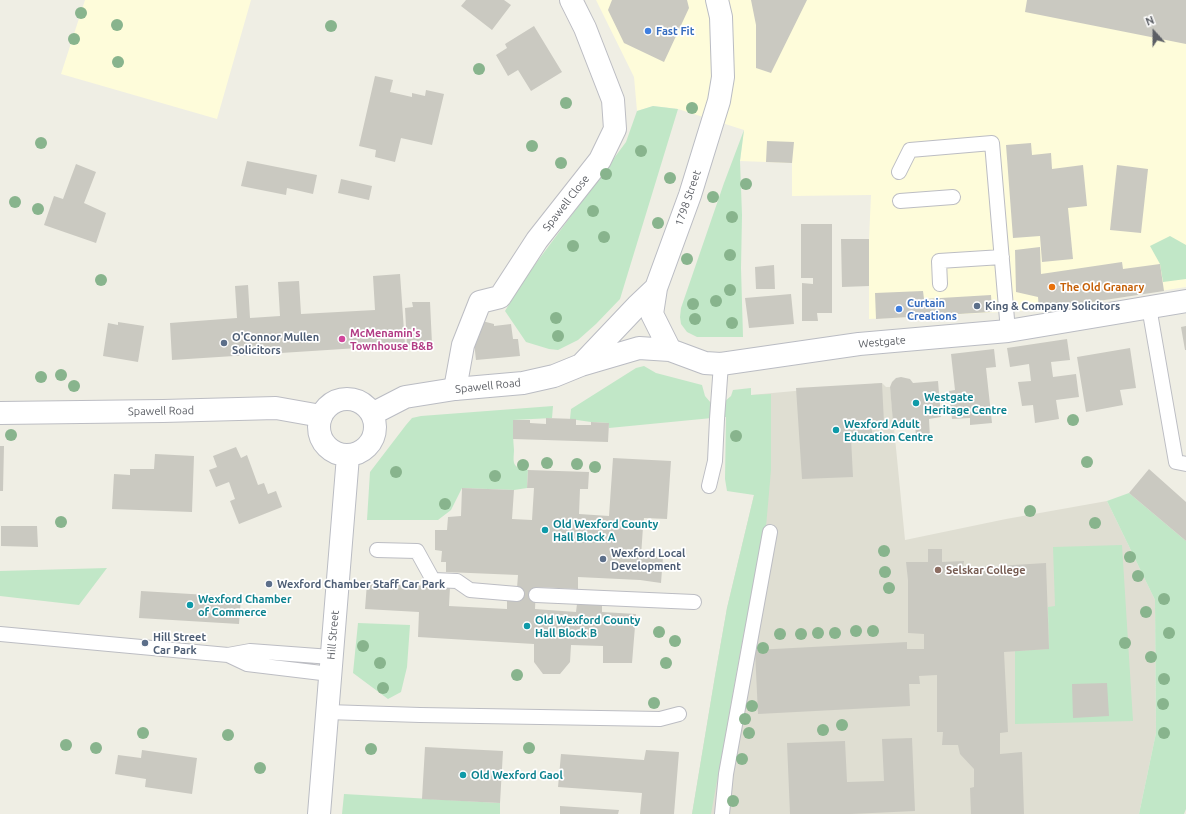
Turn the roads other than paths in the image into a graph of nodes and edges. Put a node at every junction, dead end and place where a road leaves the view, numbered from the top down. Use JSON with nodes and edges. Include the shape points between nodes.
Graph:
{"nodes":[{"id":1,"x":571,"y":0,"type":"edge"},
{"id":2,"x":717,"y":0,"type":"edge"},
{"id":3,"x":899,"y":172,"type":"dead end"},
{"id":4,"x":953,"y":197,"type":"dead end"},
{"id":5,"x":900,"y":201,"type":"dead end"},
{"id":6,"x":1002,"y":257,"type":"junction"},
{"id":7,"x":940,"y":284,"type":"dead end"},
{"id":8,"x":656,"y":288,"type":"junction"},
{"id":9,"x":1186,"y":301,"type":"edge"},
{"id":10,"x":1150,"y":308,"type":"junction"},
{"id":11,"x":1008,"y":331,"type":"junction"},
{"id":12,"x":670,"y":350,"type":"junction"},
{"id":13,"x":721,"y":364,"type":"junction"},
{"id":14,"x":581,"y":365,"type":"junction"},
{"id":15,"x":455,"y":389,"type":"junction"},
{"id":16,"x":0,"y":412,"type":"edge"},
{"id":17,"x":372,"y":414,"type":"junction"},
{"id":18,"x":321,"y":416,"type":"junction"},
{"id":19,"x":348,"y":456,"type":"junction"},
{"id":20,"x":1186,"y":464,"type":"edge"},
{"id":21,"x":709,"y":486,"type":"dead end"},
{"id":22,"x":770,"y":532,"type":"dead end"},
{"id":23,"x":377,"y":550,"type":"dead end"},
{"id":24,"x":517,"y":594,"type":"dead end"},
{"id":25,"x":536,"y":595,"type":"dead end"},
{"id":26,"x":694,"y":602,"type":"dead end"},
{"id":27,"x":0,"y":634,"type":"edge"},
{"id":28,"x":331,"y":665,"type":"junction"},
{"id":29,"x":327,"y":712,"type":"junction"},
{"id":30,"x":679,"y":714,"type":"dead end"},
{"id":31,"x":319,"y":814,"type":"edge"},
{"id":32,"x":722,"y":814,"type":"edge"}],
"edges":[{"from":1,"to":15,"type":"main road","name":"Spawell Close","via":[[585,28],[612,100],[615,129],[600,160],[537,240],[500,297],[480,302],[463,345]]},
{"from":2,"to":8,"type":"main road","name":"1798 Street","via":[[721,17],[723,77],[719,101],[690,195]]},
{"from":3,"to":6,"type":"lane","via":[[910,150],[992,143]]},
{"from":4,"to":5,"type":"lane"},
{"from":6,"to":7,"type":"lane","via":[[939,261]]},
{"from":6,"to":11,"type":"lane"},
{"from":8,"to":12,"type":"main road","via":[[652,314]]},
{"from":8,"to":14,"type":"main road","name":"1798 Street"},
{"from":9,"to":10,"type":"main road","name":"Westgate"},
{"from":10,"to":11,"type":"main road","name":"Westgate"},
{"from":10,"to":20,"type":"lane","via":[[1176,462]]},
{"from":11,"to":13,"type":"main road","name":"Westgate","via":[[859,344]]},
{"from":12,"to":13,"type":"main road","name":"Westgate","via":[[705,363]]},
{"from":12,"to":14,"type":"main road","name":"Westgate","via":[[639,348]]},
{"from":13,"to":21,"type":"lane","via":[[715,461]]},
{"from":14,"to":15,"type":"main road","name":"Spawell Road","via":[[554,376],[523,383]]},
{"from":15,"to":17,"type":"main road","name":"Spawell Road","via":[[405,397]]},
{"from":16,"to":18,"type":"main road","name":"Spawell Road","via":[[276,408]]},
{"from":17,"to":18,"type":"main road","via":[[367,406],[344,398],[326,408]]},
{"from":17,"to":19,"type":"main road","via":[[376,427],[374,436],[366,449]]},
{"from":18,"to":19,"type":"main road","via":[[319,429],[324,444],[338,454]]},
{"from":19,"to":28,"type":"main road","name":"Hill Street"},
{"from":22,"to":32,"type":"lane","via":[[726,774]]},
{"from":23,"to":24,"type":"lane","via":[[417,551],[433,580],[457,581],[470,590]]},
{"from":25,"to":26,"type":"lane"},
{"from":27,"to":28,"type":"lane","via":[[228,655],[248,664]]},
{"from":28,"to":29,"type":"main road","name":"Hill Street"},
{"from":29,"to":30,"type":"lane","via":[[660,719]]},
{"from":29,"to":31,"type":"main road","name":"Hill Street"}]}
